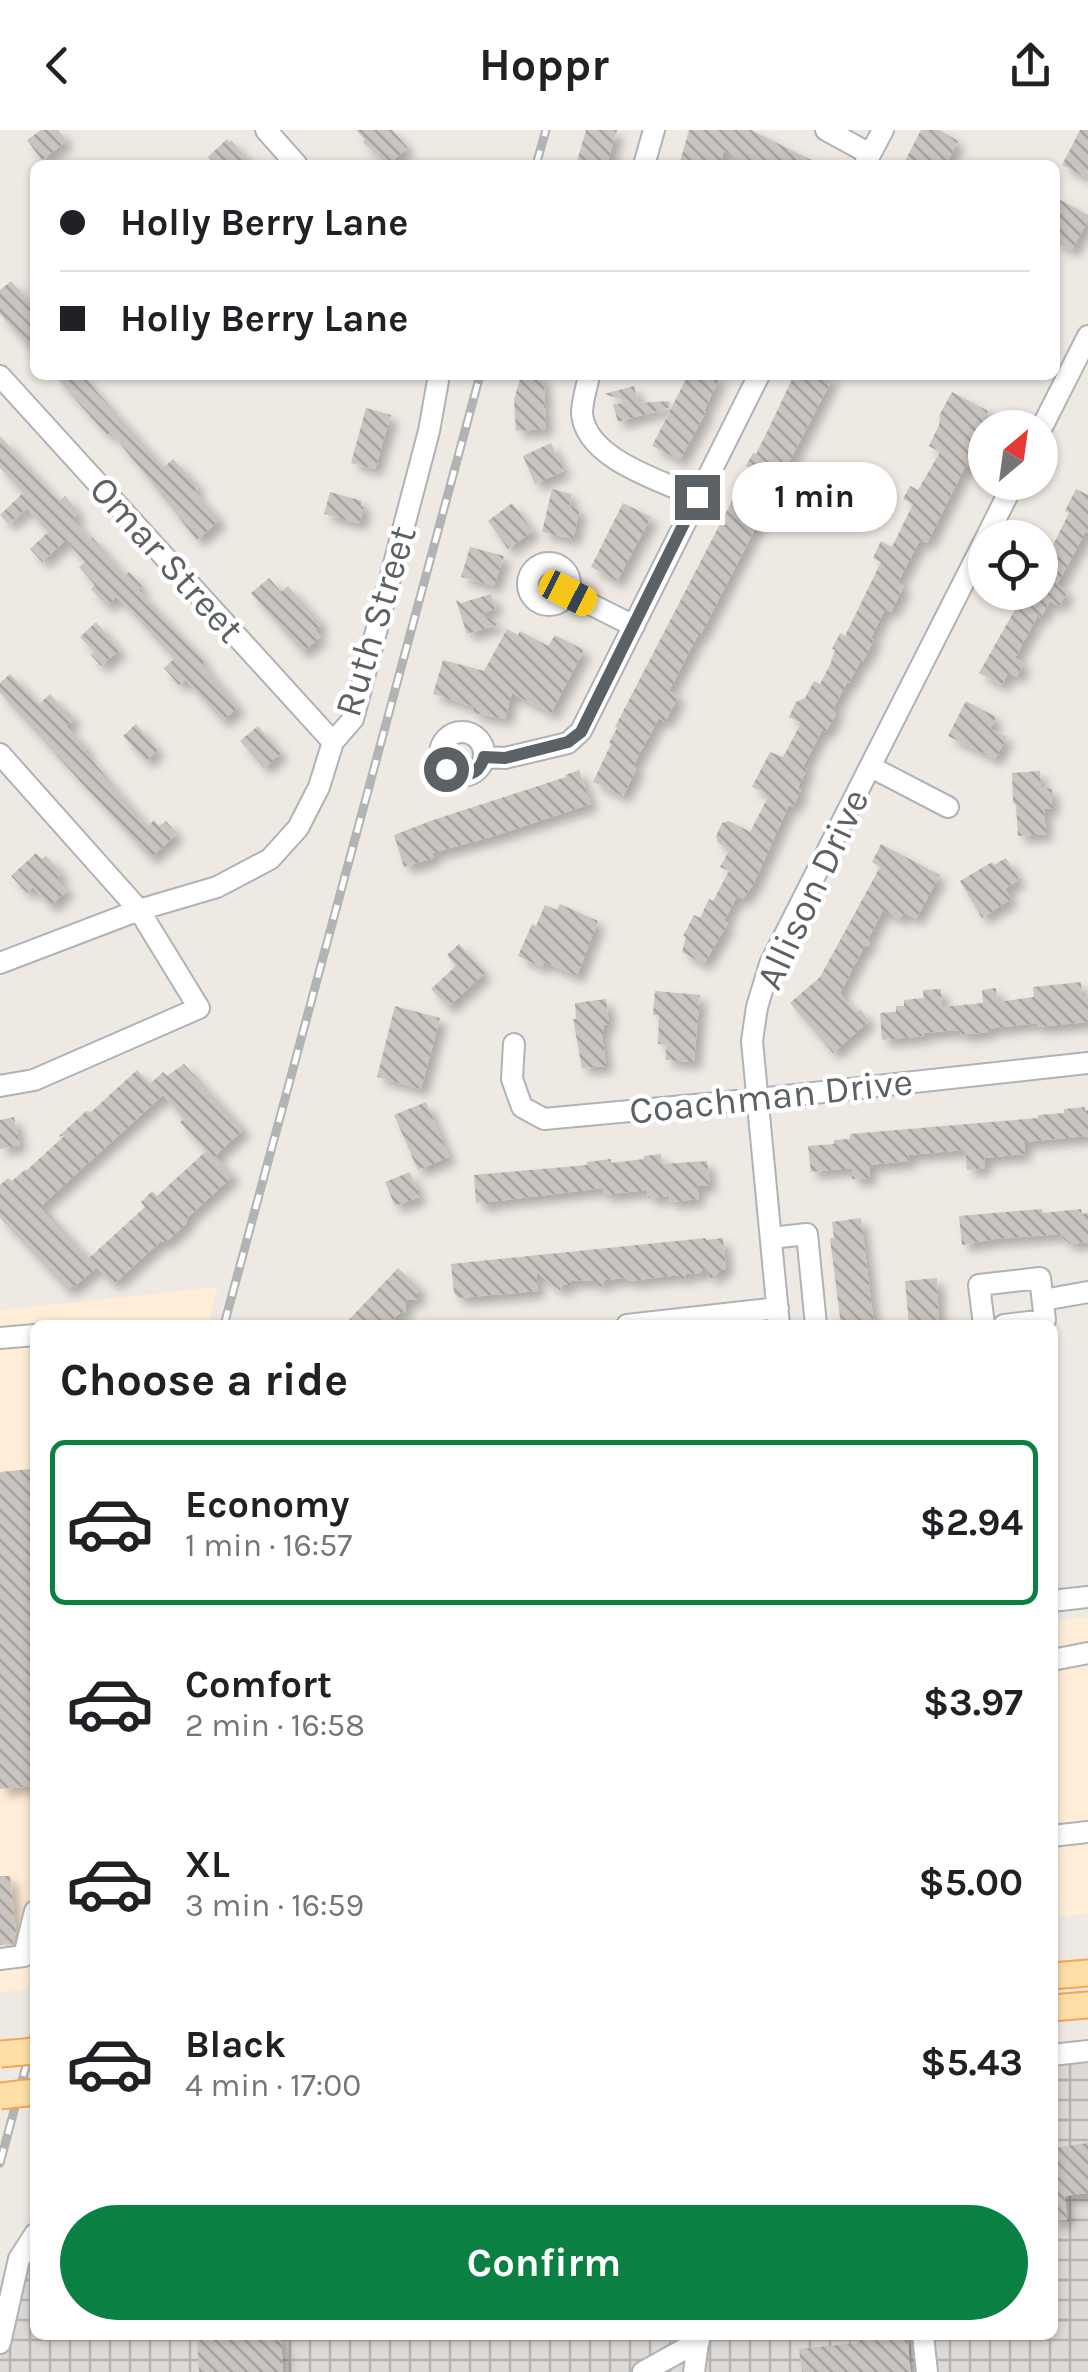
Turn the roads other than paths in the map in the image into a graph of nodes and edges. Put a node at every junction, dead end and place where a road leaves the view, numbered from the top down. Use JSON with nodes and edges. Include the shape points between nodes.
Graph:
{"nodes":[{"id":1,"x":266,"y":130,"type":"edge"},
{"id":2,"x":654,"y":130,"type":"edge"},
{"id":3,"x":826,"y":130,"type":"edge"},
{"id":4,"x":883,"y":130,"type":"edge"},
{"id":5,"x":293,"y":160,"type":"edge"},
{"id":6,"x":645,"y":160,"type":"edge"},
{"id":7,"x":868,"y":160,"type":"edge"},
{"id":8,"x":1088,"y":336,"type":"edge"},
{"id":9,"x":1082,"y":361,"type":"edge"},
{"id":10,"x":0,"y":376,"type":"edge"},
{"id":11,"x":438,"y":380,"type":"edge"},
{"id":12,"x":588,"y":380,"type":"edge"},
{"id":13,"x":756,"y":380,"type":"edge"},
{"id":14,"x":1052,"y":410,"type":"edge"},
{"id":15,"x":697,"y":497,"type":"junction"},
{"id":16,"x":968,"y":575,"type":"edge"},
{"id":17,"x":568,"y":593,"type":"dead end"},
{"id":18,"x":634,"y":626,"type":"junction"},
{"id":19,"x":334,"y":742,"type":"junction"},
{"id":20,"x":0,"y":754,"type":"edge"},
{"id":21,"x":484,"y":757,"type":"dead end"},
{"id":22,"x":871,"y":767,"type":"junction"},
{"id":23,"x":948,"y":808,"type":"dead end"},
{"id":24,"x":139,"y":910,"type":"junction"},
{"id":25,"x":0,"y":963,"type":"edge"},
{"id":26,"x":514,"y":1044,"type":"dead end"},
{"id":27,"x":1088,"y":1062,"type":"edge"},
{"id":28,"x":0,"y":1086,"type":"edge"},
{"id":29,"x":759,"y":1099,"type":"junction"},
{"id":30,"x":771,"y":1238,"type":"junction"},
{"id":31,"x":1088,"y":1292,"type":"edge"},
{"id":32,"x":1043,"y":1300,"type":"junction"},
{"id":33,"x":778,"y":1316,"type":"edge"},
{"id":34,"x":710,"y":1320,"type":"edge"},
{"id":35,"x":816,"y":1320,"type":"edge"},
{"id":36,"x":983,"y":1320,"type":"edge"},
{"id":37,"x":1045,"y":1320,"type":"edge"},
{"id":38,"x":30,"y":1335,"type":"edge"},
{"id":39,"x":0,"y":1338,"type":"edge"},
{"id":40,"x":1088,"y":1597,"type":"edge"},
{"id":41,"x":1058,"y":1600,"type":"edge"},
{"id":42,"x":1088,"y":1653,"type":"edge"},
{"id":43,"x":1058,"y":1659,"type":"edge"},
{"id":44,"x":1088,"y":1832,"type":"edge"},
{"id":45,"x":1058,"y":1835,"type":"edge"},
{"id":46,"x":30,"y":1931,"type":"edge"},
{"id":47,"x":0,"y":1960,"type":"edge"},
{"id":48,"x":1088,"y":1972,"type":"edge"},
{"id":49,"x":1058,"y":1975,"type":"edge"},
{"id":50,"x":1088,"y":2005,"type":"edge"},
{"id":51,"x":1058,"y":2008,"type":"edge"},
{"id":52,"x":30,"y":2051,"type":"edge"},
{"id":53,"x":1088,"y":2051,"type":"edge"},
{"id":54,"x":0,"y":2054,"type":"edge"},
{"id":55,"x":1058,"y":2054,"type":"edge"},
{"id":56,"x":30,"y":2093,"type":"edge"},
{"id":57,"x":0,"y":2096,"type":"edge"},
{"id":58,"x":30,"y":2242,"type":"edge"},
{"id":59,"x":696,"y":2340,"type":"edge"},
{"id":60,"x":699,"y":2340,"type":"edge"},
{"id":61,"x":924,"y":2340,"type":"edge"},
{"id":62,"x":0,"y":2343,"type":"edge"},
{"id":63,"x":643,"y":2372,"type":"edge"},
{"id":64,"x":694,"y":2372,"type":"edge"},
{"id":65,"x":927,"y":2372,"type":"edge"}],
"edges":[{"from":1,"to":5,"type":"street"},
{"from":2,"to":6,"type":"street"},
{"from":3,"to":7,"type":"street"},
{"from":4,"to":7,"type":"street"},
{"from":8,"to":9,"type":"street"},
{"from":9,"to":14,"type":"street"},
{"from":10,"to":19,"type":"street","name":"Omar Street"},
{"from":11,"to":19,"type":"street","name":"Ruth Street","via":[[367,672],[353,719]]},
{"from":12,"to":15,"type":"street","via":[[582,416],[594,442],[628,467]]},
{"from":13,"to":15,"type":"street"},
{"from":15,"to":18,"type":"street"},
{"from":16,"to":22,"type":"street","name":"Allison Drive"},
{"from":17,"to":18,"type":"street"},
{"from":18,"to":21,"type":"street","via":[[581,732],[568,742]]},
{"from":19,"to":24,"type":"street","name":"Ruth Street","via":[[298,828],[270,858],[218,887]]},
{"from":20,"to":24,"type":"street"},
{"from":22,"to":23,"type":"street"},
{"from":22,"to":29,"type":"street","name":"Allison Drive","via":[[770,964],[752,1041]]},
{"from":24,"to":25,"type":"street","name":"Ruth Street"},
{"from":24,"to":28,"type":"street","via":[[199,1008],[34,1080]]},
{"from":26,"to":29,"type":"street","name":"Coachman Drive","via":[[512,1079],[522,1107],[544,1118]]},
{"from":27,"to":29,"type":"street","name":"Coachman Drive"},
{"from":29,"to":30,"type":"street","name":"Allison Drive"},
{"from":30,"to":33,"type":"street","name":"Allison Drive"},
{"from":30,"to":35,"type":"street","via":[[807,1234]]},
{"from":31,"to":32,"type":"street"},
{"from":32,"to":36,"type":"street","via":[[1040,1278],[979,1285]]},
{"from":32,"to":37,"type":"street"},
{"from":33,"to":34,"type":"street"},
{"from":38,"to":39,"type":"street"},
{"from":40,"to":41,"type":"street"},
{"from":42,"to":43,"type":"street"},
{"from":44,"to":45,"type":"street"},
{"from":46,"to":47,"type":"street","via":[[24,1956]]},
{"from":48,"to":49,"type":"main road"},
{"from":50,"to":51,"type":"main road"},
{"from":52,"to":54,"type":"main road","bridge":true},
{"from":53,"to":55,"type":"street"},
{"from":56,"to":57,"type":"main road","bridge":true},
{"from":58,"to":62,"type":"street","via":[[19,2259]]},
{"from":59,"to":63,"type":"street"},
{"from":60,"to":64,"type":"street"},
{"from":61,"to":65,"type":"street"}]}
